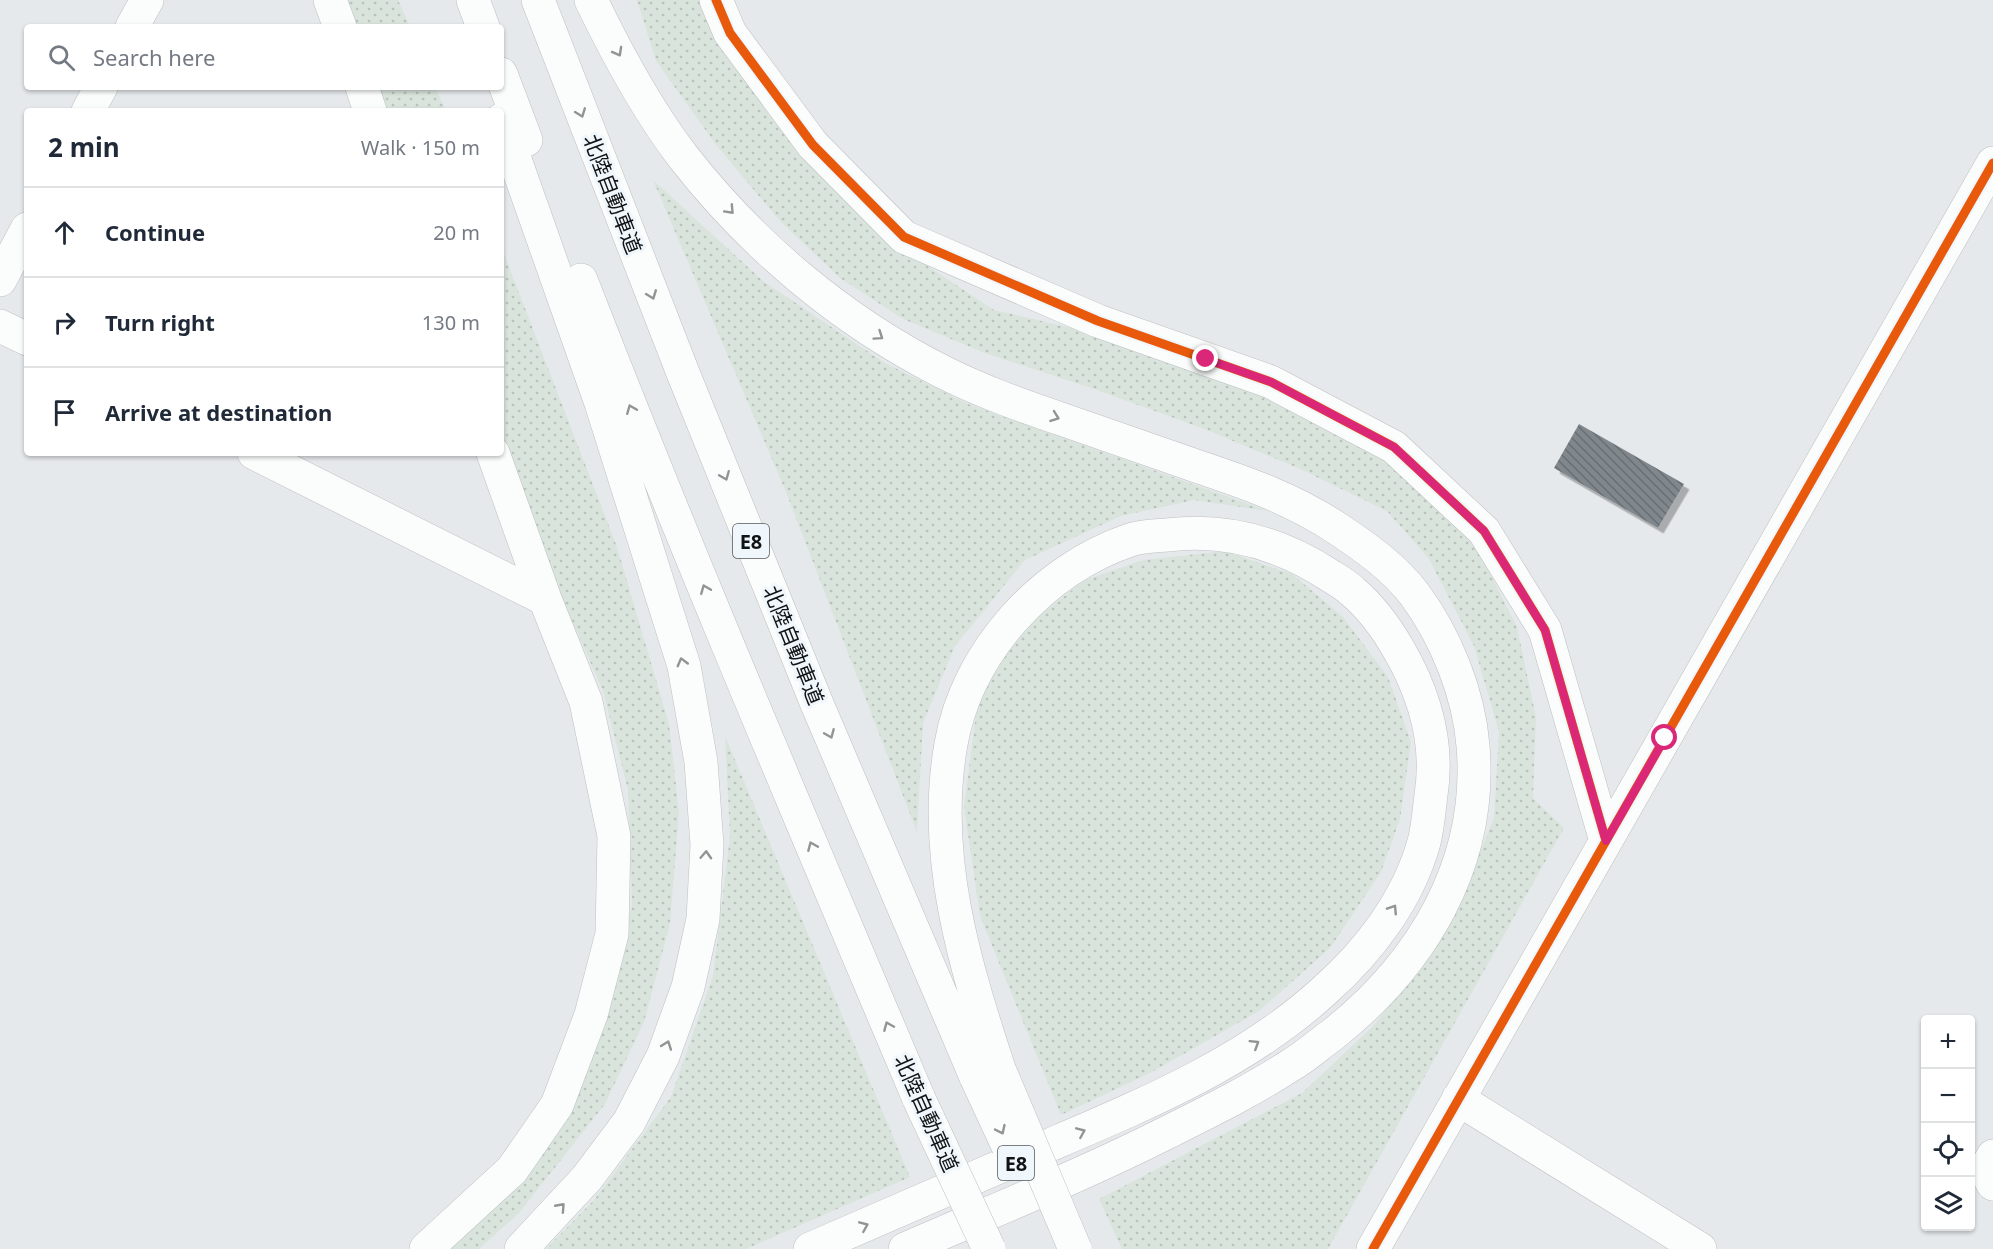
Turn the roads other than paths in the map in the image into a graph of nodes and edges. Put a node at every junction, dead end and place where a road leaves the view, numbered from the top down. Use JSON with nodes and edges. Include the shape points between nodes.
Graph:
{"nodes":[{"id":1,"x":147,"y":0,"type":"edge"},
{"id":2,"x":330,"y":0,"type":"edge"},
{"id":3,"x":458,"y":0,"type":"edge"},
{"id":4,"x":473,"y":0,"type":"edge"},
{"id":5,"x":538,"y":0,"type":"edge"},
{"id":6,"x":591,"y":0,"type":"edge"},
{"id":7,"x":716,"y":0,"type":"edge"},
{"id":8,"x":134,"y":24,"type":"edge"},
{"id":9,"x":339,"y":24,"type":"edge"},
{"id":10,"x":467,"y":24,"type":"edge"},
{"id":11,"x":482,"y":24,"type":"edge"},
{"id":12,"x":504,"y":82,"type":"edge"},
{"id":13,"x":99,"y":90,"type":"edge"},
{"id":14,"x":363,"y":90,"type":"edge"},
{"id":15,"x":490,"y":90,"type":"edge"},
{"id":16,"x":90,"y":108,"type":"edge"},
{"id":17,"x":369,"y":108,"type":"edge"},
{"id":18,"x":497,"y":108,"type":"edge"},
{"id":19,"x":504,"y":128,"type":"edge"},
{"id":20,"x":1993,"y":163,"type":"edge"},
{"id":21,"x":24,"y":234,"type":"edge"},
{"id":22,"x":0,"y":280,"type":"edge"},
{"id":23,"x":0,"y":326,"type":"edge"},
{"id":24,"x":24,"y":338,"type":"edge"},
{"id":25,"x":260,"y":456,"type":"edge"},
{"id":26,"x":494,"y":456,"type":"edge"},
{"id":27,"x":546,"y":600,"type":"junction"},
{"id":28,"x":1606,"y":841,"type":"junction"},
{"id":29,"x":988,"y":1073,"type":"junction"},
{"id":30,"x":1458,"y":1099,"type":"junction"},
{"id":31,"x":1993,"y":1156,"type":"edge"},
{"id":32,"x":1993,"y":1184,"type":"edge"},
{"id":33,"x":426,"y":1249,"type":"edge"},
{"id":34,"x":521,"y":1249,"type":"edge"},
{"id":35,"x":810,"y":1249,"type":"edge"},
{"id":36,"x":905,"y":1249,"type":"edge"},
{"id":37,"x":989,"y":1249,"type":"edge"},
{"id":38,"x":1056,"y":1249,"type":"edge"},
{"id":39,"x":1075,"y":1249,"type":"edge"},
{"id":40,"x":1373,"y":1249,"type":"edge"},
{"id":41,"x":1700,"y":1249,"type":"edge"}],
"edges":[{"from":1,"to":8,"type":"main road"},
{"from":2,"to":9,"type":"main road"},
{"from":3,"to":10,"type":"main road"},
{"from":4,"to":11,"type":"main road"},
{"from":5,"to":29,"type":"main road","name":"北陸自動車道","number":"E8","one_way":true,"via":[[808,682]]},
{"from":6,"to":36,"type":"main road","one_way":true,"via":[[645,100],[683,157],[779,260],[832,305],[945,374],[1292,501],[1337,528],[1382,561],[1414,593],[1459,680],[1471,726],[1475,774],[1468,831],[1454,881],[1430,928],[1395,976],[1350,1020],[1294,1064],[1210,1111],[1124,1154]]},
{"from":7,"to":28,"type":"main road","via":[[730,33],[813,145],[904,237],[1098,321],[1271,382],[1394,447],[1476,523],[1545,630]]},
{"from":37,"to":12,"type":"main road","name":"北陸自動車道","one_way":true,"bridge":true,"via":[[919,1099],[757,716]]},
{"from":13,"to":16,"type":"main road"},
{"from":14,"to":17,"type":"main road"},
{"from":15,"to":18,"type":"main road"},
{"from":34,"to":19,"type":"main road","one_way":true,"via":[[587,1179],[629,1122],[663,1056],[688,987],[703,919],[707,845],[701,762],[684,666],[601,402]]},
{"from":20,"to":28,"type":"main road"},
{"from":21,"to":22,"type":"main road"},
{"from":23,"to":24,"type":"main road"},
{"from":25,"to":27,"type":"main road"},
{"from":26,"to":27,"type":"main road"},
{"from":27,"to":33,"type":"main road","via":[[586,702],[614,836],[612,934],[591,1015],[557,1105],[512,1170]]},
{"from":28,"to":30,"type":"main road"},
{"from":35,"to":29,"type":"main road","one_way":true,"via":[[1120,1115],[1210,1071],[1282,1025],[1325,991],[1370,945],[1403,894],[1424,842],[1433,781],[1431,731],[1415,678],[1387,630],[1351,589],[1301,557],[1248,538],[1191,532],[1134,539],[1071,568],[1034,596],[997,640],[965,691],[951,743],[945,804],[955,920],[973,989]]},
{"from":29,"to":38,"type":"main road","name":"北陸自動車道","number":"E8","one_way":true,"bridge":true},
{"from":29,"to":39,"type":"main road","bridge":true},
{"from":30,"to":40,"type":"main road"},
{"from":30,"to":41,"type":"main road"},
{"from":31,"to":32,"type":"main road","via":[[1985,1170]]}]}
